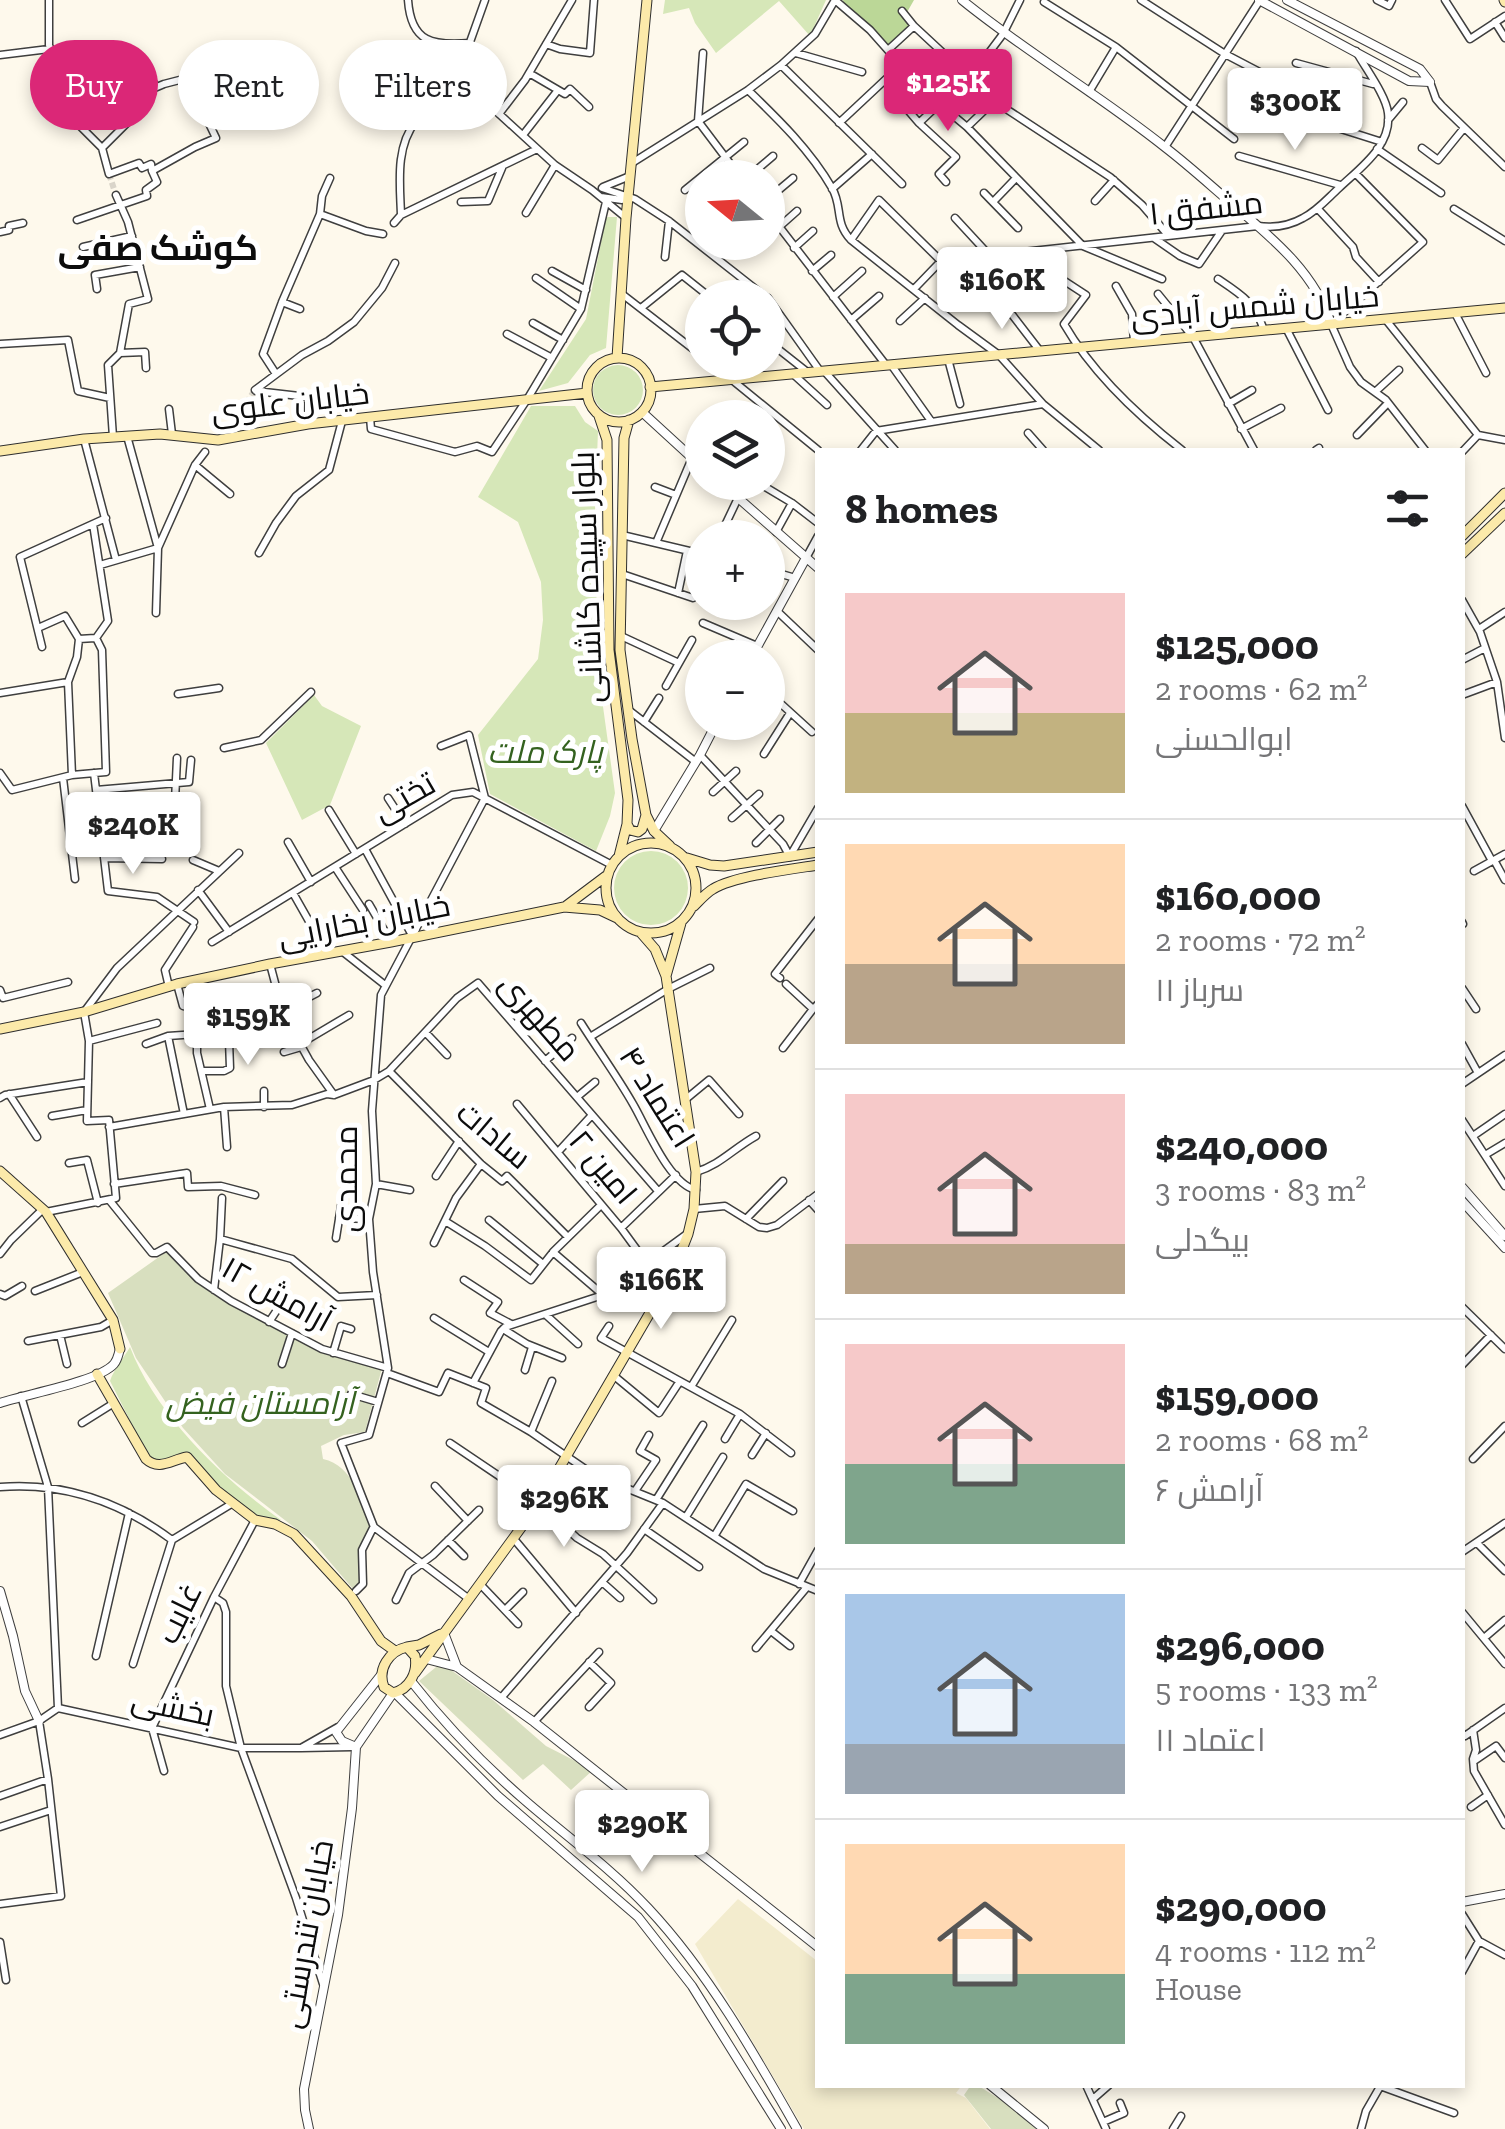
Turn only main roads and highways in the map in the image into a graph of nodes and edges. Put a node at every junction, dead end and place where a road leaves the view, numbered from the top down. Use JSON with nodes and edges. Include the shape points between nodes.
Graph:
{"nodes":[{"id":1,"x":647,"y":0,"type":"edge"},
{"id":2,"x":1504,"y":308,"type":"edge"},
{"id":3,"x":616,"y":358,"type":"junction"},
{"id":4,"x":650,"y":387,"type":"junction"},
{"id":5,"x":587,"y":392,"type":"junction"},
{"id":6,"x":600,"y":416,"type":"junction"},
{"id":7,"x":629,"y":420,"type":"junction"},
{"id":8,"x":0,"y":452,"type":"edge"},
{"id":9,"x":1505,"y":493,"type":"edge"},
{"id":10,"x":1505,"y":513,"type":"edge"},
{"id":11,"x":1465,"y":533,"type":"edge"},
{"id":12,"x":1465,"y":551,"type":"edge"},
{"id":13,"x":646,"y":815,"type":"junction"},
{"id":14,"x":627,"y":824,"type":"junction"},
{"id":15,"x":670,"y":846,"type":"junction"},
{"id":16,"x":815,"y":853,"type":"edge"},
{"id":17,"x":686,"y":858,"type":"junction"},
{"id":18,"x":613,"y":865,"type":"junction"},
{"id":19,"x":815,"y":867,"type":"edge"},
{"id":20,"x":564,"y":907,"type":"junction"},
{"id":21,"x":692,"y":908,"type":"junction"},
{"id":22,"x":616,"y":918,"type":"junction"},
{"id":23,"x":681,"y":922,"type":"junction"},
{"id":24,"x":641,"y":932,"type":"junction"},
{"id":25,"x":666,"y":976,"type":"junction"},
{"id":26,"x":0,"y":1029,"type":"edge"},
{"id":27,"x":0,"y":1171,"type":"edge"},
{"id":28,"x":120,"y":1349,"type":"road end"},
{"id":29,"x":97,"y":1374,"type":"road end"},
{"id":30,"x":444,"y":1633,"type":"junction"},
{"id":31,"x":407,"y":1647,"type":"junction"},
{"id":32,"x":396,"y":1651,"type":"junction"},
{"id":33,"x":413,"y":1677,"type":"junction"}],
"edges":[{"from":1,"to":3,"type":"main road"},
{"from":2,"to":4,"type":"main road","name":"خیابان شمس آبادی"},
{"from":3,"to":4,"type":"main road","via":[[643,369]]},
{"from":3,"to":5,"type":"main road","via":[[594,369]]},
{"from":4,"to":7,"type":"main road","via":[[642,412]]},
{"from":5,"to":6,"type":"main road"},
{"from":5,"to":8,"type":"main road","name":"خیابان علوی","via":[[218,440],[128,436]]},
{"from":6,"to":7,"type":"main road"},
{"from":6,"to":14,"type":"main road","name":"بلوار سپیده کاشانی","via":[[608,440],[609,650]]},
{"from":7,"to":13,"type":"main road","name":"بلوار سپیده کاشانی","via":[[620,636]]},
{"from":9,"to":11,"type":"main road"},
{"from":10,"to":12,"type":"main road"},
{"from":13,"to":14,"type":"main road","via":[[638,832]]},
{"from":13,"to":15,"type":"main road","name":"بلوار سپیده کاشانی"},
{"from":14,"to":18,"type":"main road","name":"بلوار سپیده کاشانی"},
{"from":15,"to":17,"type":"main road"},
{"from":15,"to":18,"type":"main road","via":[[642,843]]},
{"from":16,"to":17,"type":"main road","via":[[718,866]]},
{"from":17,"to":21,"type":"main road","via":[[697,887]]},
{"from":18,"to":20,"type":"main road","name":"خیابان بخارایی"},
{"from":18,"to":22,"type":"main road","via":[[607,898]]},
{"from":19,"to":21,"type":"main road","via":[[722,885]]},
{"from":20,"to":22,"type":"main road","name":"خیابان بخارایی"},
{"from":20,"to":26,"type":"main road","name":"خیابان بخارایی","via":[[270,964]]},
{"from":21,"to":23,"type":"main road"},
{"from":22,"to":24,"type":"main road"},
{"from":23,"to":24,"type":"main road","via":[[655,934]]},
{"from":23,"to":25,"type":"main road"},
{"from":24,"to":25,"type":"main road"},
{"from":25,"to":30,"type":"main road","via":[[696,1172],[688,1234],[672,1276],[539,1502]]},
{"from":27,"to":28,"type":"main road","via":[[45,1211],[113,1320]]},
{"from":29,"to":32,"type":"main road","via":[[146,1460],[162,1465],[186,1458],[254,1520],[294,1534]]},
{"from":30,"to":31,"type":"main road"},
{"from":30,"to":33,"type":"main road"},
{"from":31,"to":32,"type":"main road"},
{"from":31,"to":33,"type":"main road","via":[[416,1656]]},
{"from":32,"to":33,"type":"main road","via":[[381,1675],[384,1687],[395,1694]]}]}
